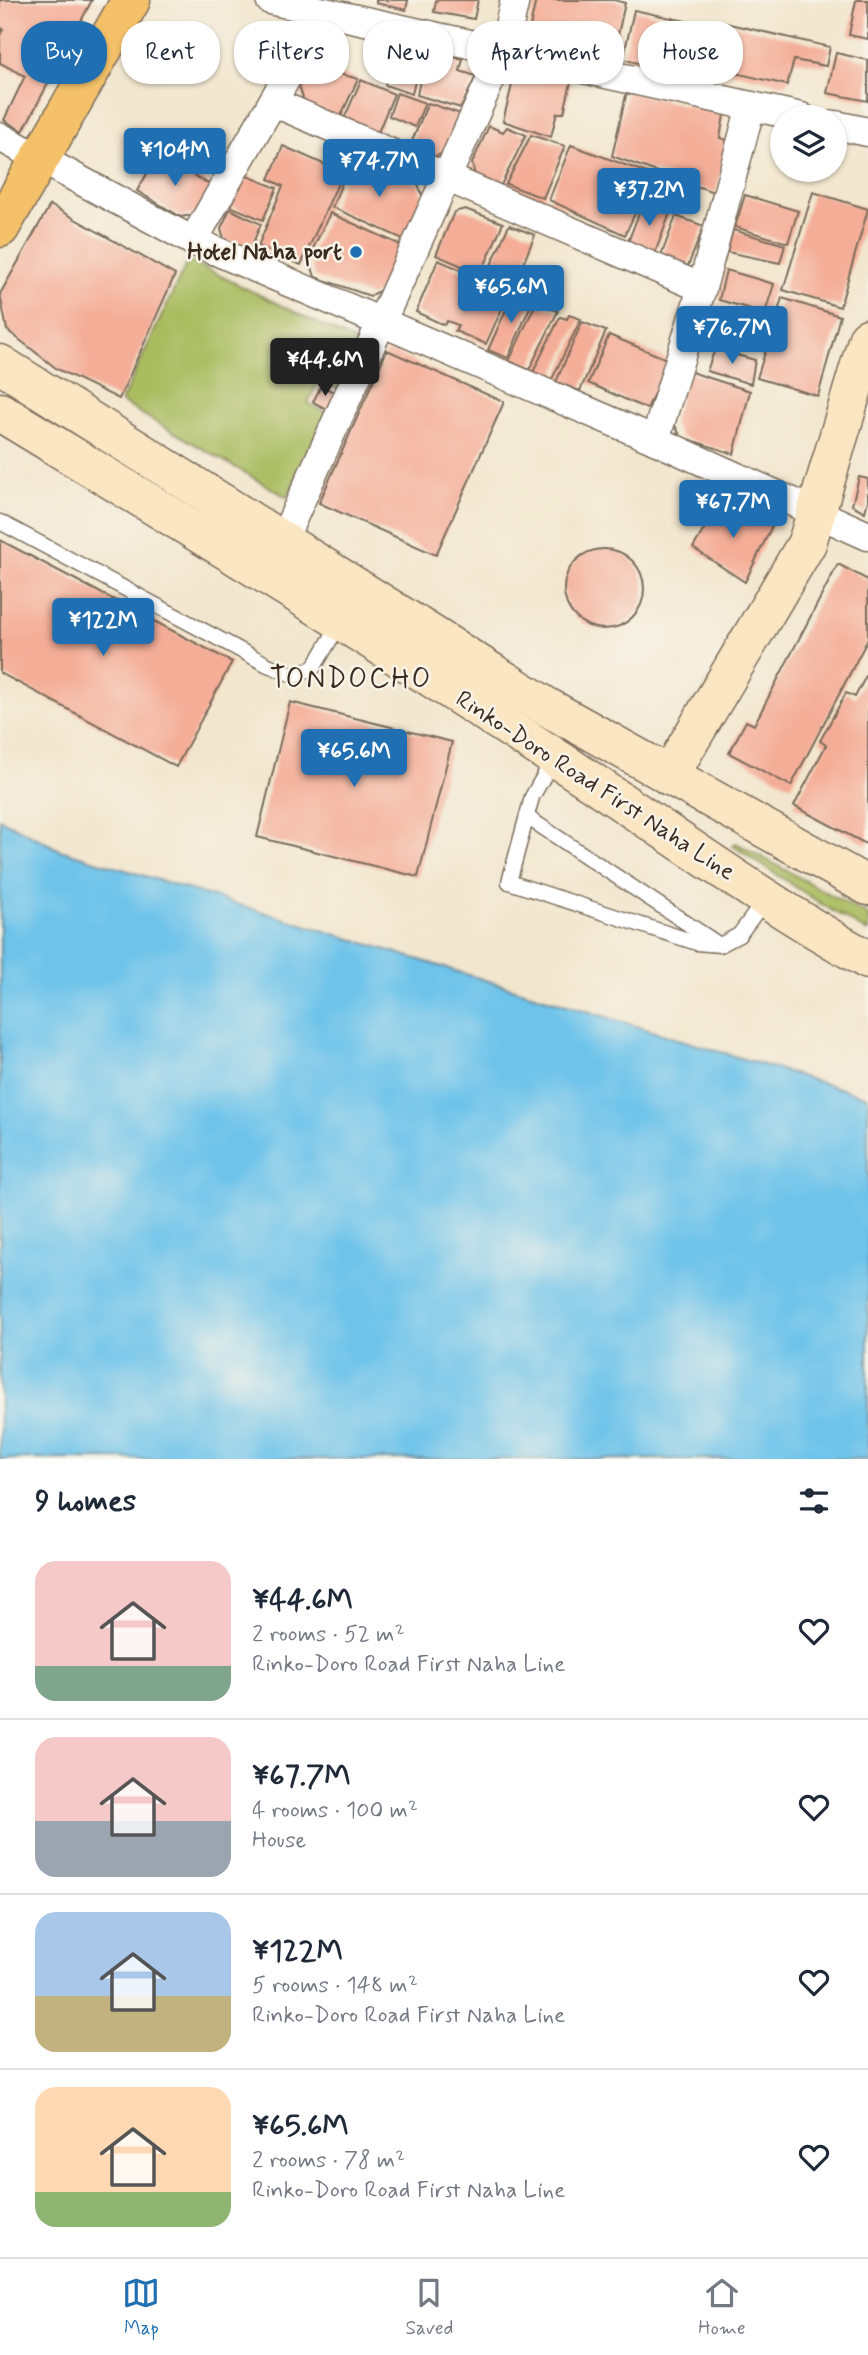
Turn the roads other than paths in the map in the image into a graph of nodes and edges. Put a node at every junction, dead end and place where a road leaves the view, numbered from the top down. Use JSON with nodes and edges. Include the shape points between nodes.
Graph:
{"nodes":[{"id":1,"x":131,"y":0,"type":"edge"},
{"id":2,"x":270,"y":0,"type":"edge"},
{"id":3,"x":515,"y":0,"type":"edge"},
{"id":4,"x":324,"y":12,"type":"junction"},
{"id":5,"x":510,"y":21,"type":"edge"},
{"id":6,"x":467,"y":44,"type":"edge"},
{"id":7,"x":624,"y":78,"type":"edge"},
{"id":8,"x":489,"y":84,"type":"edge"},
{"id":9,"x":273,"y":102,"type":"junction"},
{"id":10,"x":751,"y":106,"type":"junction"},
{"id":11,"x":770,"y":110,"type":"edge"},
{"id":12,"x":847,"y":128,"type":"edge"},
{"id":13,"x":868,"y":132,"type":"edge"},
{"id":14,"x":0,"y":137,"type":"edge"},
{"id":15,"x":40,"y":157,"type":"junction"},
{"id":16,"x":448,"y":178,"type":"junction"},
{"id":17,"x":0,"y":228,"type":"edge"},
{"id":18,"x":194,"y":242,"type":"junction"},
{"id":19,"x":702,"y":288,"type":"junction"},
{"id":20,"x":381,"y":323,"type":"junction"},
{"id":21,"x":868,"y":338,"type":"edge"},
{"id":22,"x":0,"y":364,"type":"edge"},
{"id":23,"x":0,"y":412,"type":"edge"},
{"id":24,"x":655,"y":440,"type":"junction"},
{"id":25,"x":817,"y":513,"type":"junction"},
{"id":26,"x":0,"y":522,"type":"edge"},
{"id":27,"x":868,"y":536,"type":"edge"},
{"id":28,"x":283,"y":540,"type":"junction"},
{"id":29,"x":342,"y":620,"type":"junction"},
{"id":30,"x":555,"y":757,"type":"junction"},
{"id":31,"x":669,"y":776,"type":"junction"},
{"id":32,"x":527,"y":817,"type":"junction"},
{"id":33,"x":868,"y":886,"type":"edge"},
{"id":34,"x":766,"y":899,"type":"junction"},
{"id":35,"x":720,"y":945,"type":"junction"},
{"id":36,"x":868,"y":960,"type":"edge"}],
"edges":[{"from":1,"to":15,"type":"highway"},
{"from":2,"to":4,"type":"street"},
{"from":3,"to":5,"type":"street"},
{"from":4,"to":6,"type":"street"},
{"from":4,"to":9,"type":"street"},
{"from":7,"to":10,"type":"street"},
{"from":8,"to":16,"type":"street"},
{"from":9,"to":16,"type":"street"},
{"from":9,"to":18,"type":"street"},
{"from":10,"to":11,"type":"street"},
{"from":10,"to":19,"type":"street"},
{"from":12,"to":13,"type":"street"},
{"from":14,"to":15,"type":"street"},
{"from":15,"to":17,"type":"highway"},
{"from":15,"to":18,"type":"street"},
{"from":16,"to":19,"type":"street"},
{"from":16,"to":20,"type":"street"},
{"from":18,"to":20,"type":"street"},
{"from":19,"to":24,"type":"street"},
{"from":20,"to":24,"type":"street"},
{"from":20,"to":28,"type":"street"},
{"from":21,"to":25,"type":"street"},
{"from":22,"to":28,"type":"street","name":"Rinko-Doro Road First Naha Line"},
{"from":23,"to":29,"type":"street","name":"Rinko-Doro Road First Naha Line"},
{"from":24,"to":25,"type":"street"},
{"from":25,"to":27,"type":"street"},
{"from":25,"to":31,"type":"street","via":[[807,543]]},
{"from":26,"to":29,"type":"lane","via":[[295,676],[314,667]]},
{"from":28,"to":31,"type":"street","name":"Rinko-Doro Road First Naha Line","via":[[547,706]]},
{"from":29,"to":30,"type":"street","name":"Rinko-Doro Road First Naha Line"},
{"from":30,"to":32,"type":"lane","via":[[532,797]]},
{"from":30,"to":34,"type":"street","name":"Rinko-Doro Road First Naha Line"},
{"from":31,"to":33,"type":"street","name":"Rinko-Doro Road First Naha Line"},
{"from":32,"to":35,"type":"lane"},
{"from":32,"to":35,"type":"lane","via":[[509,882],[697,943]]},
{"from":34,"to":35,"type":"lane","via":[[738,935]]},
{"from":34,"to":36,"type":"street","name":"Rinko-Doro Road First Naha Line"}]}
